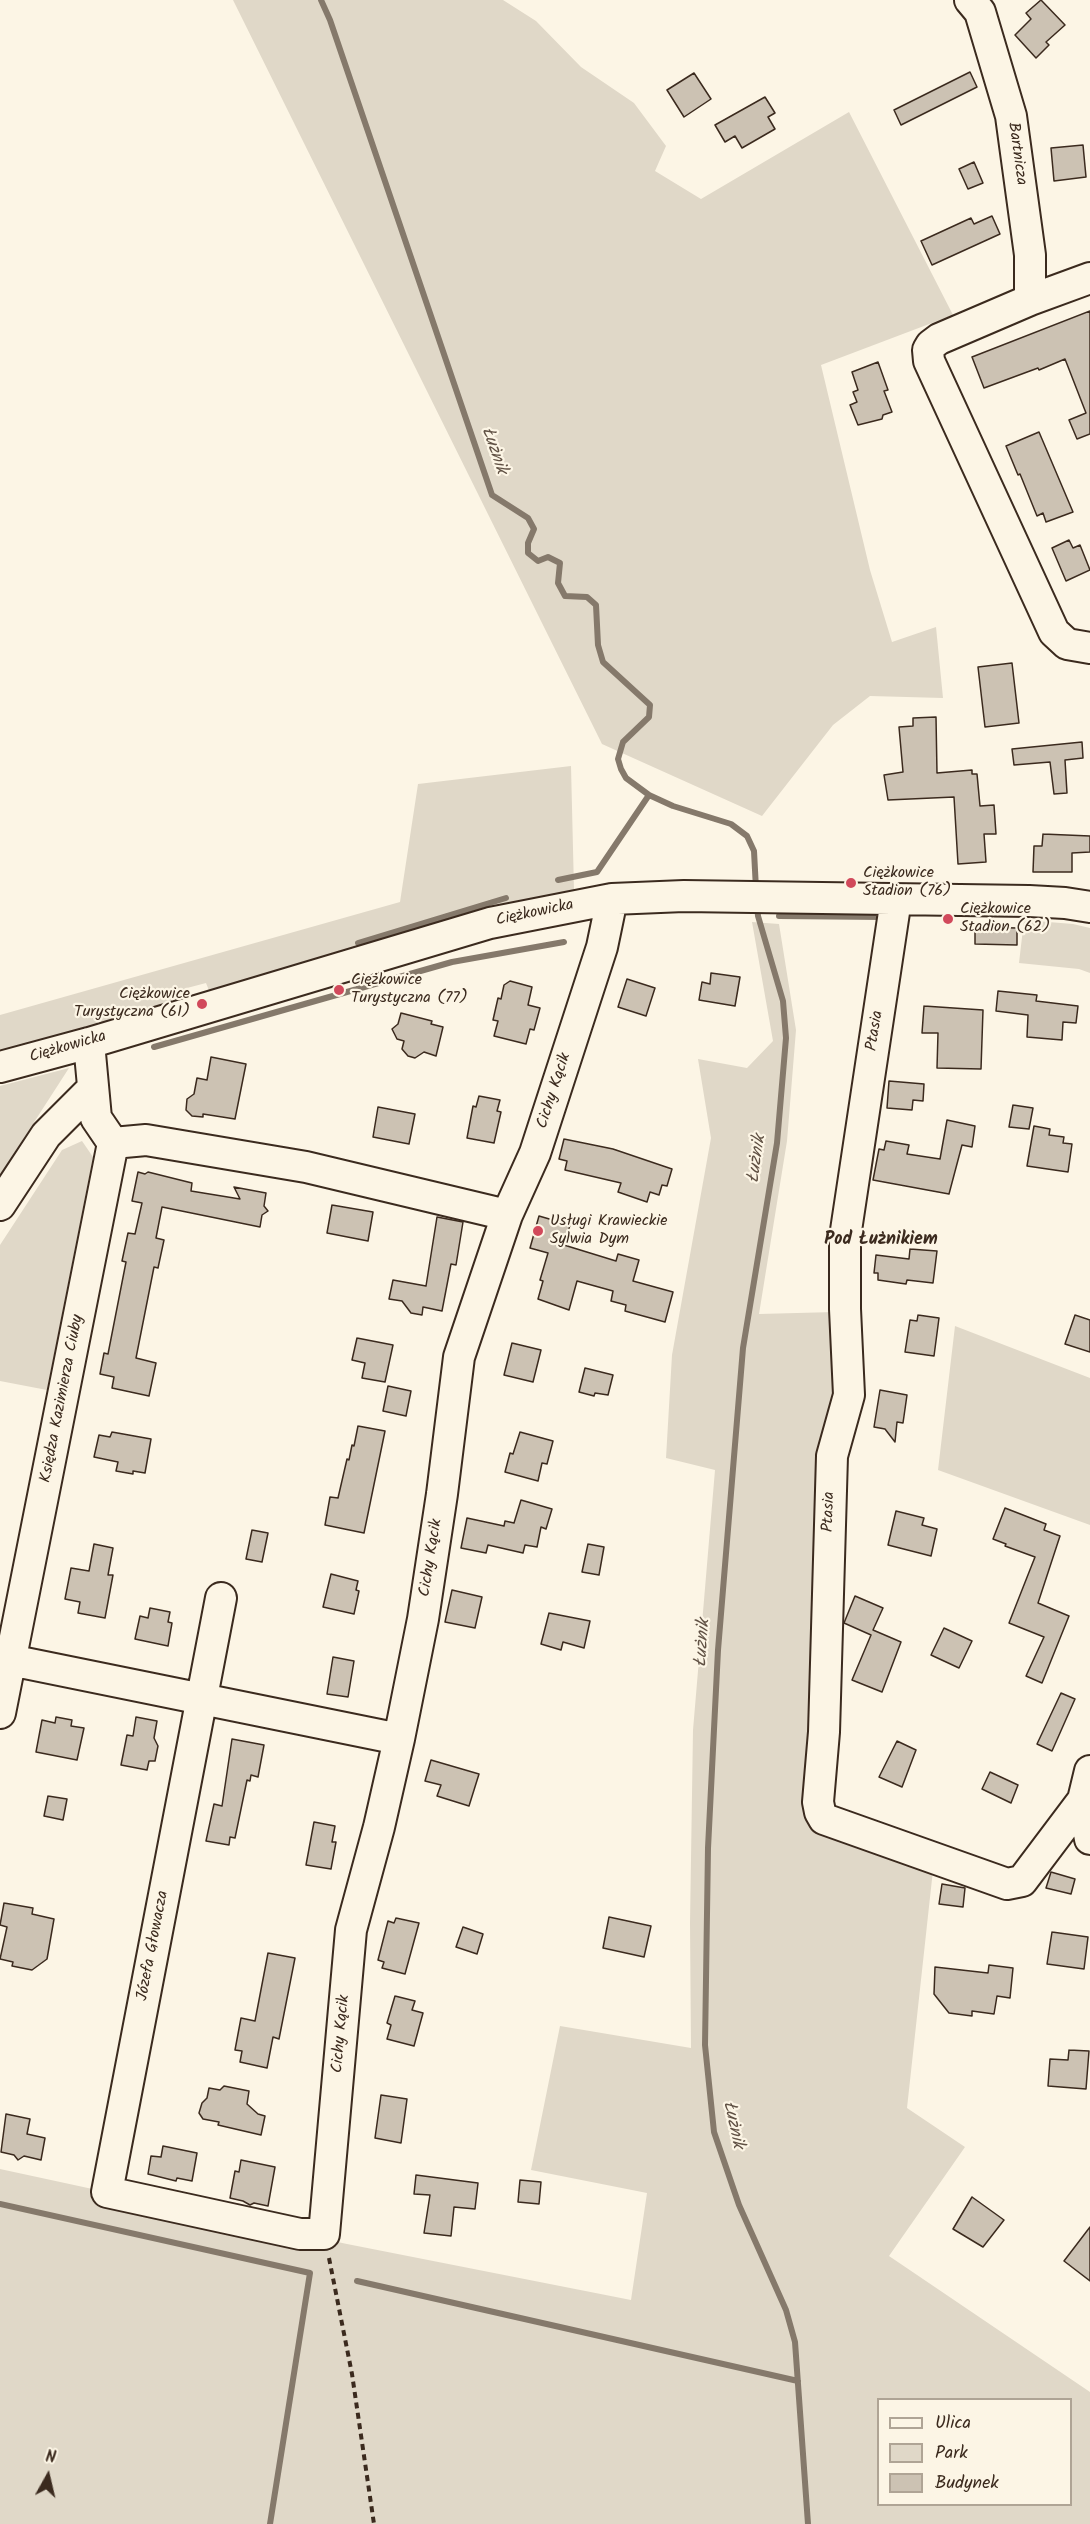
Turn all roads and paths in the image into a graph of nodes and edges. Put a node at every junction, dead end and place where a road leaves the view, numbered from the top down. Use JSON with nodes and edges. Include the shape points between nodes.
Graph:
{"nodes":[{"id":1,"x":981,"y":4,"type":"edge"},
{"id":2,"x":1090,"y":278,"type":"edge"},
{"id":3,"x":1030,"y":300,"type":"junction"},
{"id":4,"x":1090,"y":648,"type":"edge"},
{"id":5,"x":612,"y":899,"type":"junction"},
{"id":6,"x":896,"y":899,"type":"junction"},
{"id":7,"x":1090,"y":908,"type":"edge"},
{"id":8,"x":89,"y":1043,"type":"junction"},
{"id":9,"x":0,"y":1067,"type":"edge"},
{"id":10,"x":93,"y":1088,"type":"junction"},
{"id":11,"x":113,"y":1143,"type":"junction"},
{"id":12,"x":0,"y":1205,"type":"edge"},
{"id":13,"x":507,"y":1215,"type":"junction"},
{"id":14,"x":221,"y":1598,"type":"dead end"},
{"id":15,"x":5,"y":1659,"type":"edge"},
{"id":16,"x":201,"y":1699,"type":"junction"},
{"id":17,"x":0,"y":1713,"type":"edge"},
{"id":18,"x":399,"y":1739,"type":"junction"},
{"id":19,"x":1090,"y":1771,"type":"edge"},
{"id":20,"x":1083,"y":1800,"type":"junction"},
{"id":21,"x":1090,"y":1839,"type":"edge"},
{"id":22,"x":324,"y":2234,"type":"junction"},
{"id":23,"x":374,"y":2524,"type":"edge"}],
"edges":[{"from":1,"to":3,"type":"street","name":"Bartnicza","via":[[1011,116],[1030,255]]},
{"from":2,"to":3,"type":"street"},
{"from":3,"to":4,"type":"street","via":[[939,339],[928,350],[929,361],[1054,632],[1067,644]]},
{"from":5,"to":6,"type":"street","name":"Ciężkowicka"},
{"from":5,"to":8,"type":"street","name":"Ciężkowicka","via":[[490,923]]},
{"from":5,"to":13,"type":"street","name":"Cichy Kącik","via":[[602,947],[539,1142]]},
{"from":6,"to":7,"type":"street","name":"Ciężkowicka","via":[[1029,901]]},
{"from":6,"to":20,"type":"street","name":"Ptasia","via":[[845,1237],[849,1395],[832,1456],[820,1812],[824,1819],[1007,1884],[1022,1881]]},
{"from":8,"to":9,"type":"street","name":"Ciężkowicka"},
{"from":8,"to":10,"type":"street"},
{"from":10,"to":11,"type":"street","via":[[96,1118]]},
{"from":10,"to":12,"type":"street","via":[[46,1135]]},
{"from":11,"to":13,"type":"street","via":[[146,1140],[306,1167]]},
{"from":11,"to":15,"type":"street","name":"Księdza Kazimierza Ciuby"},
{"from":13,"to":18,"type":"street","name":"Cichy Kącik","via":[[459,1358],[430,1574]]},
{"from":14,"to":16,"type":"street","name":"Józefa Głowacza"},
{"from":15,"to":16,"type":"street"},
{"from":15,"to":17,"type":"street","name":"Księdza Kazimierza Ciuby"},
{"from":16,"to":18,"type":"street"},
{"from":16,"to":22,"type":"street","name":"Józefa Głowacza","via":[[107,2192],[300,2234]]},
{"from":18,"to":22,"type":"street","name":"Cichy Kącik","via":[[351,1930]]},
{"from":19,"to":20,"type":"street"},
{"from":20,"to":21,"type":"street"},
{"from":22,"to":23,"type":"path","via":[[352,2374]]}]}
